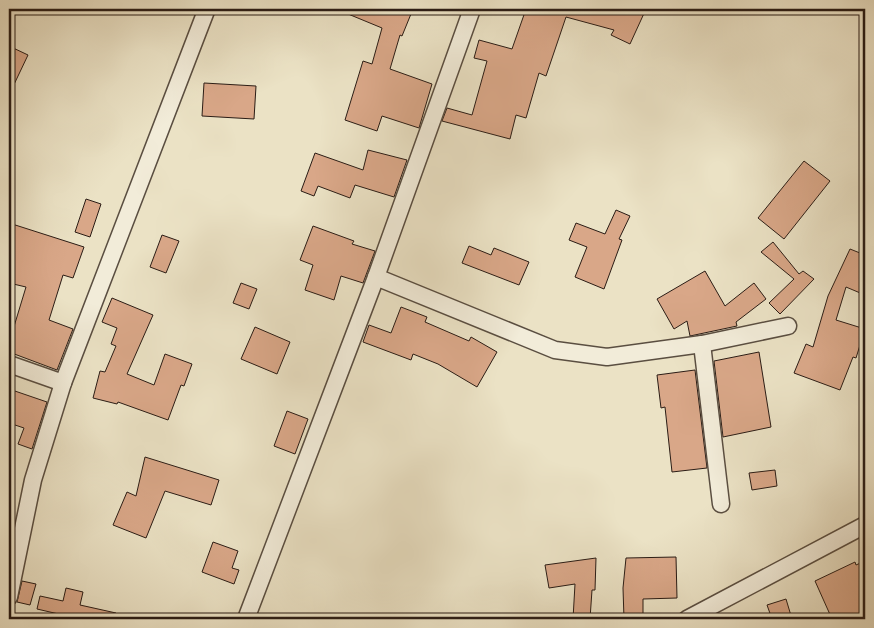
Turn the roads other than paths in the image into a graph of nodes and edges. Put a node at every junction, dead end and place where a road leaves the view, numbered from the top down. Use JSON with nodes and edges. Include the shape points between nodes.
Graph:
{"nodes":[{"id":1,"x":472,"y":9,"type":"edge"},
{"id":2,"x":206,"y":11,"type":"dead end"},
{"id":3,"x":376,"y":277,"type":"junction"},
{"id":4,"x":788,"y":326,"type":"dead end"},
{"id":5,"x":702,"y":344,"type":"junction"},
{"id":6,"x":9,"y":364,"type":"edge"},
{"id":7,"x":63,"y":383,"type":"junction"},
{"id":8,"x":721,"y":504,"type":"dead end"},
{"id":9,"x":865,"y":525,"type":"edge"},
{"id":10,"x":9,"y":597,"type":"edge"},
{"id":11,"x":246,"y":619,"type":"edge"},
{"id":12,"x":687,"y":619,"type":"edge"}],
"edges":[{"from":1,"to":3,"type":"street"},
{"from":2,"to":7,"type":"street"},
{"from":3,"to":5,"type":"street","via":[[555,350],[607,358]]},
{"from":3,"to":11,"type":"street"},
{"from":4,"to":5,"type":"street"},
{"from":5,"to":8,"type":"street"},
{"from":6,"to":7,"type":"street"},
{"from":7,"to":10,"type":"street","via":[[33,480]]},
{"from":9,"to":12,"type":"street"}]}
